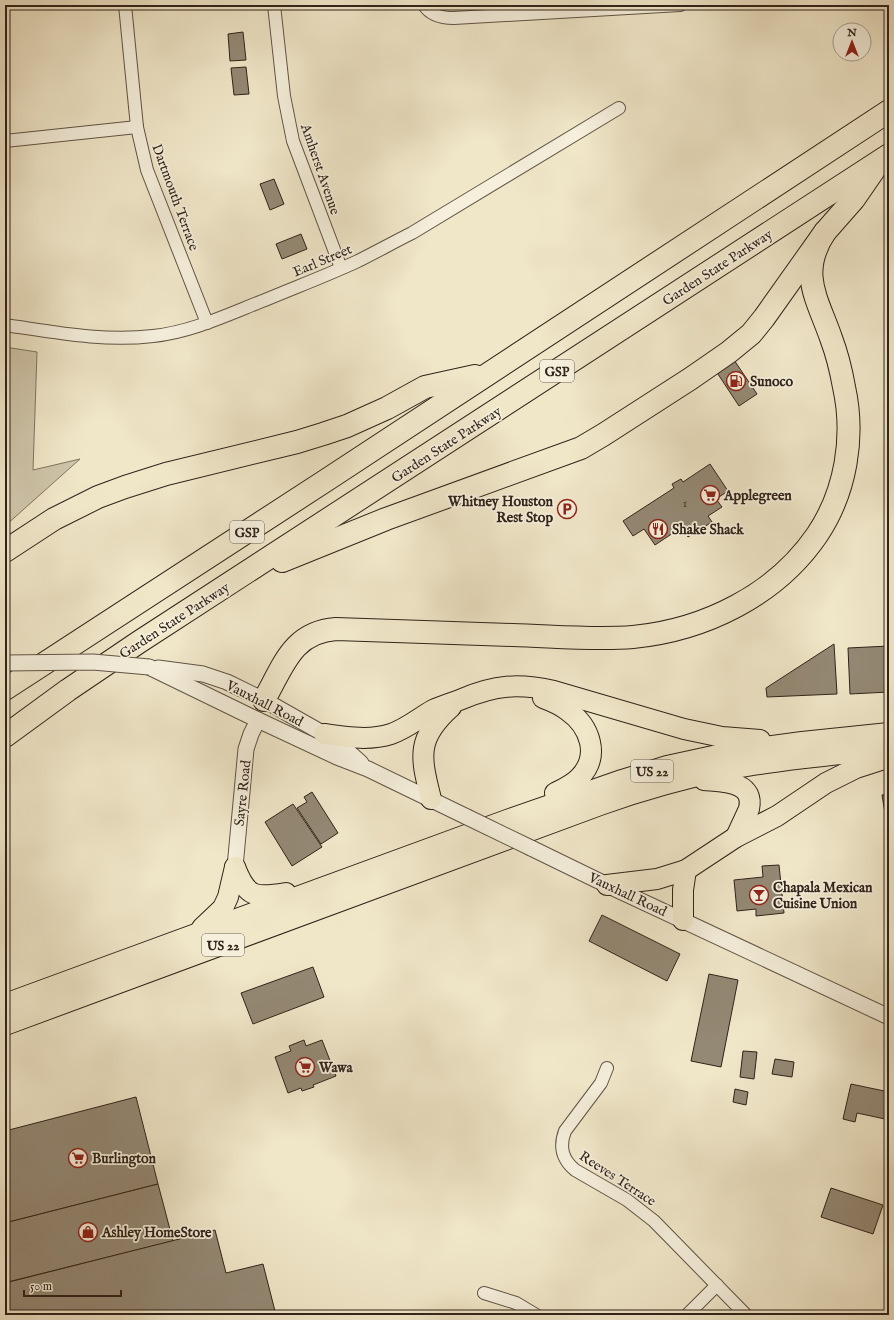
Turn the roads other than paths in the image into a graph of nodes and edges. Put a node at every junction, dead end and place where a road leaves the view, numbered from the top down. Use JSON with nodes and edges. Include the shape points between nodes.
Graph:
{"nodes":[{"id":1,"x":125,"y":5,"type":"edge"},
{"id":2,"x":274,"y":5,"type":"edge"},
{"id":3,"x":424,"y":5,"type":"edge"},
{"id":4,"x":680,"y":5,"type":"edge"},
{"id":5,"x":568,"y":8,"type":"edge"},
{"id":6,"x":619,"y":108,"type":"dead end"},
{"id":7,"x":889,"y":111,"type":"edge"},
{"id":8,"x":137,"y":127,"type":"junction"},
{"id":9,"x":5,"y":141,"type":"edge"},
{"id":10,"x":885,"y":157,"type":"edge"},
{"id":11,"x":825,"y":232,"type":"junction"},
{"id":12,"x":341,"y":268,"type":"junction"},
{"id":13,"x":207,"y":323,"type":"junction"},
{"id":14,"x":5,"y":325,"type":"edge"},
{"id":15,"x":488,"y":373,"type":"junction"},
{"id":16,"x":5,"y":551,"type":"edge"},
{"id":17,"x":233,"y":581,"type":"junction"},
{"id":18,"x":5,"y":663,"type":"edge"},
{"id":19,"x":149,"y":667,"type":"junction"},
{"id":20,"x":506,"y":687,"type":"junction"},
{"id":21,"x":5,"y":689,"type":"edge"},
{"id":22,"x":202,"y":694,"type":"junction"},
{"id":23,"x":461,"y":699,"type":"junction"},
{"id":24,"x":261,"y":710,"type":"junction"},
{"id":25,"x":889,"y":733,"type":"edge"},
{"id":26,"x":324,"y":734,"type":"junction"},
{"id":27,"x":5,"y":736,"type":"edge"},
{"id":28,"x":802,"y":742,"type":"junction"},
{"id":29,"x":889,"y":749,"type":"edge"},
{"id":30,"x":889,"y":758,"type":"edge"},
{"id":31,"x":368,"y":769,"type":"junction"},
{"id":32,"x":686,"y":778,"type":"junction"},
{"id":33,"x":430,"y":799,"type":"junction"},
{"id":34,"x":507,"y":820,"type":"junction"},
{"id":35,"x":736,"y":837,"type":"junction"},
{"id":36,"x":235,"y":867,"type":"junction"},
{"id":37,"x":686,"y":870,"type":"junction"},
{"id":38,"x":607,"y":885,"type":"junction"},
{"id":39,"x":324,"y":887,"type":"junction"},
{"id":40,"x":683,"y":920,"type":"junction"},
{"id":41,"x":195,"y":934,"type":"junction"},
{"id":42,"x":5,"y":1004,"type":"edge"},
{"id":43,"x":889,"y":1016,"type":"edge"},
{"id":44,"x":5,"y":1025,"type":"edge"},
{"id":45,"x":607,"y":1068,"type":"dead end"},
{"id":46,"x":717,"y":1285,"type":"junction"},
{"id":47,"x":484,"y":1293,"type":"dead end"},
{"id":48,"x":536,"y":1315,"type":"edge"},
{"id":49,"x":687,"y":1315,"type":"edge"},
{"id":50,"x":746,"y":1315,"type":"edge"}],
"edges":[{"from":1,"to":8,"type":"street","name":"Dartmouth Terrace"},
{"from":2,"to":12,"type":"street","name":"Amherst Avenue","via":[[284,96],[293,141]]},
{"from":3,"to":5,"type":"street","via":[[434,14],[444,18]]},
{"from":4,"to":5,"type":"street"},
{"from":6,"to":12,"type":"street","name":"Earl Street","via":[[412,233]]},
{"from":7,"to":15,"type":"highway","number":"GSP"},
{"from":8,"to":9,"type":"street"},
{"from":8,"to":13,"type":"street","name":"Dartmouth Terrace","via":[[147,170]]},
{"from":10,"to":11,"type":"highway","via":[[854,199]]},
{"from":10,"to":17,"type":"highway","name":"Garden State Parkway","number":"GSP"},
{"from":11,"to":17,"type":"highway","via":[[751,334],[729,352],[581,448],[386,519]]},
{"from":11,"to":24,"type":"highway","via":[[812,259],[811,279],[846,394],[846,465],[834,504],[821,529],[804,553],[778,578],[736,606],[714,616],[676,630],[646,635],[602,638],[336,629],[321,631],[302,640],[292,650]]},
{"from":12,"to":13,"type":"street","name":"Earl Street"},
{"from":13,"to":14,"type":"street","name":"Earl Street","via":[[154,336],[127,338],[76,336]]},
{"from":15,"to":16,"type":"highway","via":[[425,387],[347,426],[323,434],[124,487],[54,519]]},
{"from":15,"to":21,"type":"highway","number":"GSP"},
{"from":17,"to":27,"type":"highway","name":"Garden State Parkway","number":"GSP","via":[[68,690]]},
{"from":18,"to":19,"type":"street","name":"Vauxhall Road","bridge":true,"via":[[93,662]]},
{"from":19,"to":22,"type":"street","name":"Vauxhall Road"},
{"from":19,"to":24,"type":"street","name":"Vauxhall Road","via":[[211,676]]},
{"from":20,"to":23,"type":"highway","via":[[482,691]]},
{"from":20,"to":28,"type":"highway","via":[[531,687],[554,691],[710,735]]},
{"from":20,"to":34,"type":"highway","via":[[542,697],[568,710],[586,729],[592,755],[583,773],[573,783]]},
{"from":22,"to":24,"type":"street"},
{"from":22,"to":24,"type":"street","name":"Vauxhall Road"},
{"from":23,"to":26,"type":"highway","via":[[434,710],[390,734],[366,738]]},
{"from":23,"to":33,"type":"highway","via":[[447,710],[430,730],[424,745],[423,767]]},
{"from":24,"to":26,"type":"street","name":"Vauxhall Road"},
{"from":24,"to":31,"type":"street","name":"Vauxhall Road","via":[[337,757]]},
{"from":24,"to":36,"type":"street","name":"Sayre Road","via":[[245,755]]},
{"from":25,"to":28,"type":"highway","number":"US 22"},
{"from":26,"to":31,"type":"street","name":"Vauxhall Road"},
{"from":28,"to":34,"type":"highway","number":"US 22","via":[[736,751],[667,766]]},
{"from":29,"to":32,"type":"highway","number":"US 22","via":[[774,762]]},
{"from":30,"to":35,"type":"highway","via":[[856,768],[836,778],[777,816]]},
{"from":31,"to":33,"type":"street","name":"Vauxhall Road"},
{"from":32,"to":35,"type":"highway","via":[[737,784],[746,791],[750,804]]},
{"from":32,"to":44,"type":"highway","number":"US 22","via":[[618,798]]},
{"from":33,"to":38,"type":"street","name":"Vauxhall Road","bridge":true},
{"from":34,"to":39,"type":"highway","number":"US 22"},
{"from":35,"to":37,"type":"highway"},
{"from":36,"to":39,"type":"highway","via":[[244,887],[258,896]]},
{"from":36,"to":41,"type":"highway","via":[[223,908]]},
{"from":37,"to":38,"type":"highway","via":[[657,879]]},
{"from":37,"to":40,"type":"highway"},
{"from":38,"to":40,"type":"street","name":"Vauxhall Road"},
{"from":39,"to":41,"type":"highway","number":"US 22"},
{"from":40,"to":43,"type":"street","name":"Vauxhall Road"},
{"from":41,"to":42,"type":"highway","number":"US 22"},
{"from":45,"to":46,"type":"street","name":"Reeves Terrace","via":[[601,1083],[565,1131],[561,1149],[564,1157],[575,1170],[627,1200],[654,1221]]},
{"from":46,"to":49,"type":"street"},
{"from":46,"to":50,"type":"street","name":"Reeves Terrace"},
{"from":47,"to":48,"type":"street","via":[[516,1303]]}]}
